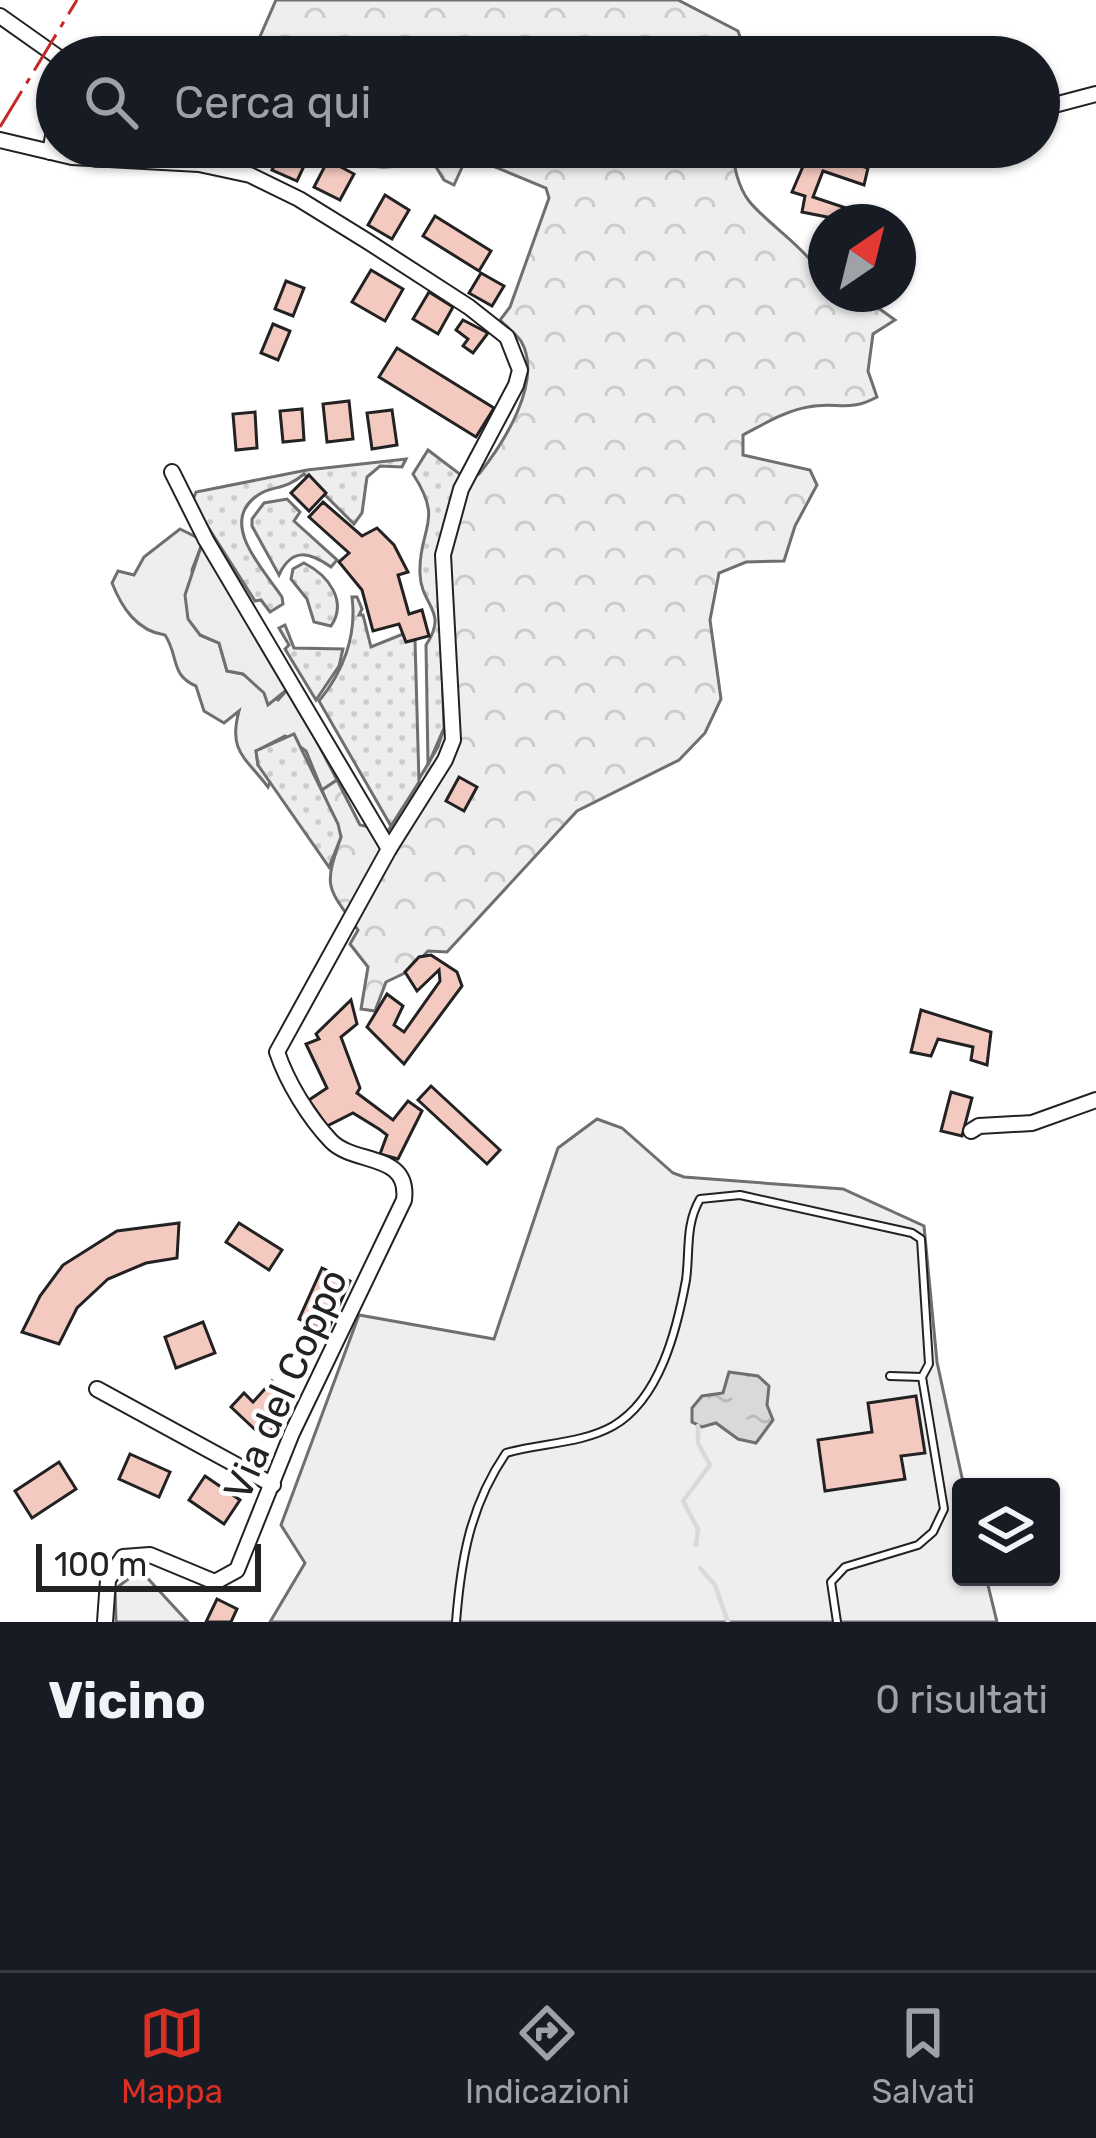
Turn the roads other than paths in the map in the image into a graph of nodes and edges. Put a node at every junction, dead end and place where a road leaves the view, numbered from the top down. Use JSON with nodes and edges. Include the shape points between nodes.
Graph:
{"nodes":[{"id":1,"x":0,"y":16,"type":"edge"},
{"id":2,"x":36,"y":41,"type":"edge"},
{"id":3,"x":1096,"y":94,"type":"edge"},
{"id":4,"x":1060,"y":103,"type":"edge"},
{"id":5,"x":0,"y":140,"type":"edge"},
{"id":6,"x":36,"y":149,"type":"edge"},
{"id":7,"x":216,"y":168,"type":"edge"},
{"id":8,"x":172,"y":472,"type":"dead end"},
{"id":9,"x":389,"y":849,"type":"junction"},
{"id":10,"x":1096,"y":1100,"type":"edge"},
{"id":11,"x":971,"y":1131,"type":"dead end"},
{"id":12,"x":890,"y":1376,"type":"dead end"},
{"id":13,"x":922,"y":1377,"type":"junction"},
{"id":14,"x":97,"y":1389,"type":"dead end"},
{"id":15,"x":273,"y":1484,"type":"junction"},
{"id":16,"x":105,"y":1622,"type":"edge"},
{"id":17,"x":456,"y":1622,"type":"edge"},
{"id":18,"x":836,"y":1622,"type":"edge"}],
"edges":[{"from":1,"to":2,"type":"street"},
{"from":3,"to":4,"type":"street"},
{"from":5,"to":6,"type":"street"},
{"from":7,"to":9,"type":"street","via":[[299,199],[418,274],[496,326],[520,370],[461,489],[443,556],[452,740]]},
{"from":8,"to":9,"type":"street"},
{"from":9,"to":15,"type":"street","name":"Via del Coppo","via":[[278,1052],[331,1141],[387,1162],[405,1195]]},
{"from":10,"to":11,"type":"street","via":[[1032,1124]]},
{"from":12,"to":13,"type":"lane"},
{"from":13,"to":17,"type":"lane","via":[[929,1364],[921,1238],[740,1195],[700,1199],[667,1350],[646,1396],[614,1425],[506,1454],[478,1498]]},
{"from":13,"to":18,"type":"lane","via":[[944,1509],[918,1544],[845,1567],[831,1582]]},
{"from":14,"to":15,"type":"street"},
{"from":15,"to":16,"type":"street","name":"Via del Coppo","via":[[230,1577],[205,1580],[154,1556],[128,1555],[110,1572]]}]}
